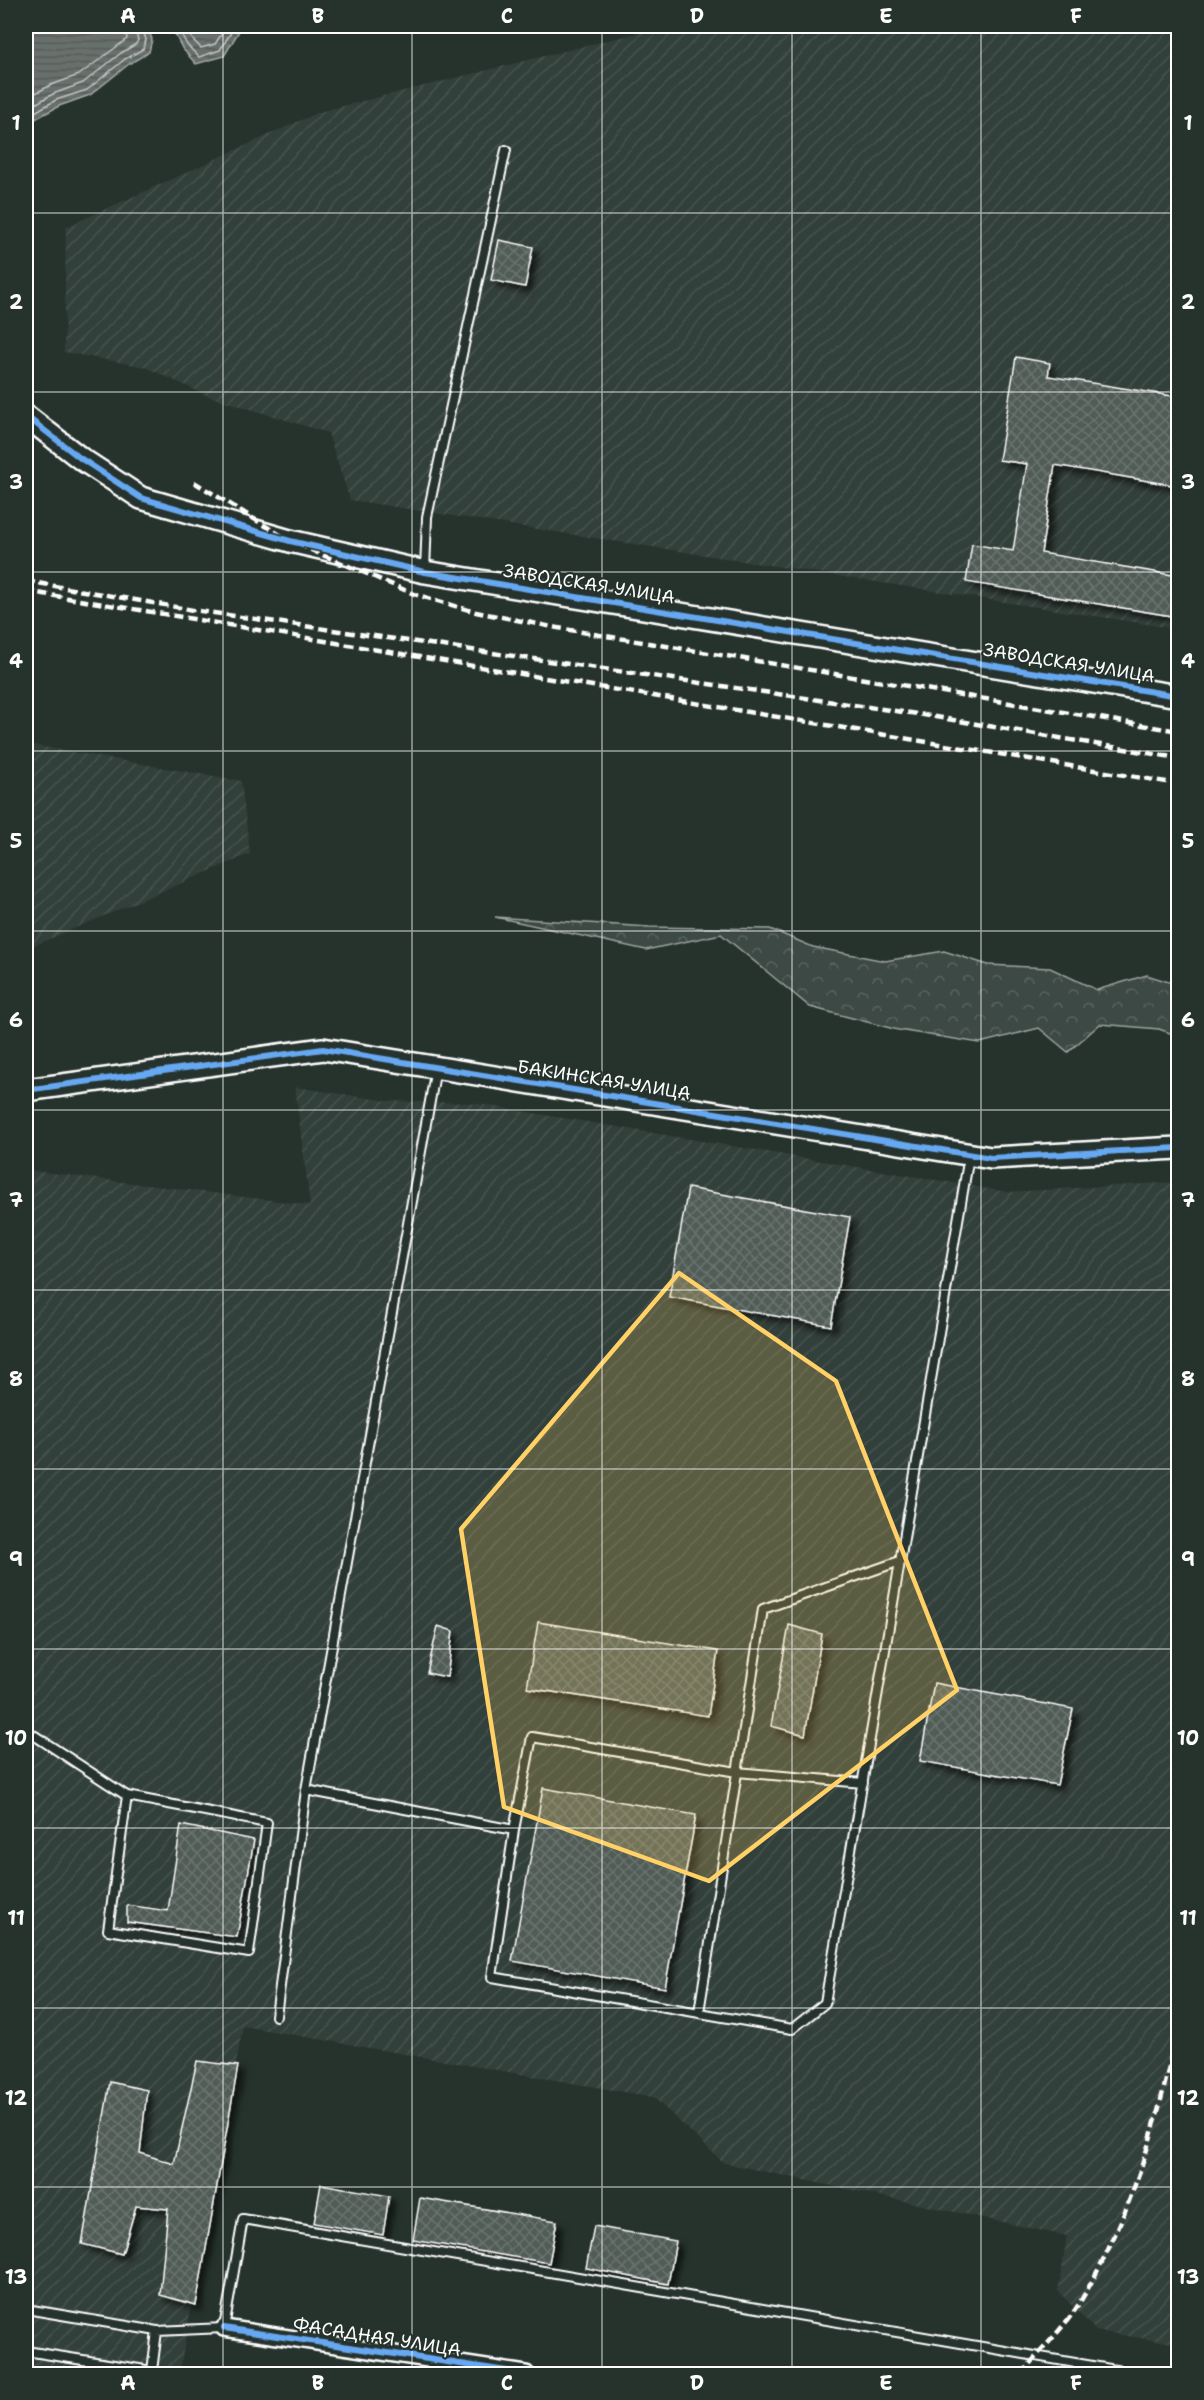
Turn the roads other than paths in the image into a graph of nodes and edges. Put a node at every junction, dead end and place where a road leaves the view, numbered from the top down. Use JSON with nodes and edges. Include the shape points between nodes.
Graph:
{"nodes":[{"id":1,"x":506,"y":150,"type":"dead end"},
{"id":2,"x":26,"y":416,"type":"edge"},
{"id":3,"x":425,"y":572,"type":"junction"},
{"id":4,"x":1179,"y":696,"type":"edge"},
{"id":5,"x":436,"y":1068,"type":"junction"},
{"id":6,"x":26,"y":1090,"type":"edge"},
{"id":7,"x":1179,"y":1148,"type":"edge"},
{"id":8,"x":969,"y":1154,"type":"junction"},
{"id":9,"x":900,"y":1562,"type":"junction"},
{"id":10,"x":26,"y":1730,"type":"edge"},
{"id":11,"x":737,"y":1772,"type":"junction"},
{"id":12,"x":863,"y":1784,"type":"junction"},
{"id":13,"x":306,"y":1790,"type":"junction"},
{"id":14,"x":127,"y":1796,"type":"junction"},
{"id":15,"x":514,"y":1830,"type":"junction"},
{"id":16,"x":699,"y":2012,"type":"junction"},
{"id":17,"x":276,"y":2016,"type":"dead end"},
{"id":18,"x":26,"y":2309,"type":"edge"},
{"id":19,"x":224,"y":2328,"type":"junction"},
{"id":20,"x":156,"y":2331,"type":"junction"},
{"id":21,"x":26,"y":2351,"type":"edge"},
{"id":22,"x":526,"y":2374,"type":"edge"},
{"id":23,"x":1139,"y":2374,"type":"edge"}],
"edges":[{"from":1,"to":3,"type":"lane","via":[[427,517]]},
{"from":2,"to":3,"type":"street","name":"ЗАВОДСКАЯ УЛИЦА","via":[[141,498],[280,538]]},
{"from":3,"to":4,"type":"street","name":"ЗАВОДСКАЯ УЛИЦА"},
{"from":5,"to":6,"type":"street","name":"БАКИНСКАЯ УЛИЦА","via":[[323,1049]]},
{"from":5,"to":8,"type":"street","name":"БАКИНСКАЯ УЛИЦА"},
{"from":5,"to":13,"type":"lane"},
{"from":7,"to":8,"type":"street","name":"БАКИНСКАЯ УЛИЦА","via":[[990,1158]]},
{"from":8,"to":9,"type":"lane"},
{"from":9,"to":11,"type":"lane","via":[[763,1609]]},
{"from":9,"to":12,"type":"lane"},
{"from":10,"to":14,"type":"lane"},
{"from":11,"to":12,"type":"lane"},
{"from":11,"to":15,"type":"lane","via":[[532,1737]]},
{"from":11,"to":16,"type":"lane"},
{"from":12,"to":16,"type":"lane","via":[[825,2003],[792,2029]]},
{"from":13,"to":15,"type":"lane"},
{"from":13,"to":17,"type":"lane"},
{"from":14,"to":14,"type":"lane","via":[[267,1824],[249,1953],[108,1930]]},
{"from":15,"to":16,"type":"lane","via":[[492,1977]]},
{"from":18,"to":20,"type":"lane"},
{"from":19,"to":20,"type":"lane"},
{"from":19,"to":22,"type":"street","name":"ФАСАДНАЯ УЛИЦА"},
{"from":19,"to":23,"type":"lane","via":[[243,2219]]},
{"from":20,"to":21,"type":"lane","via":[[152,2371]]}]}
